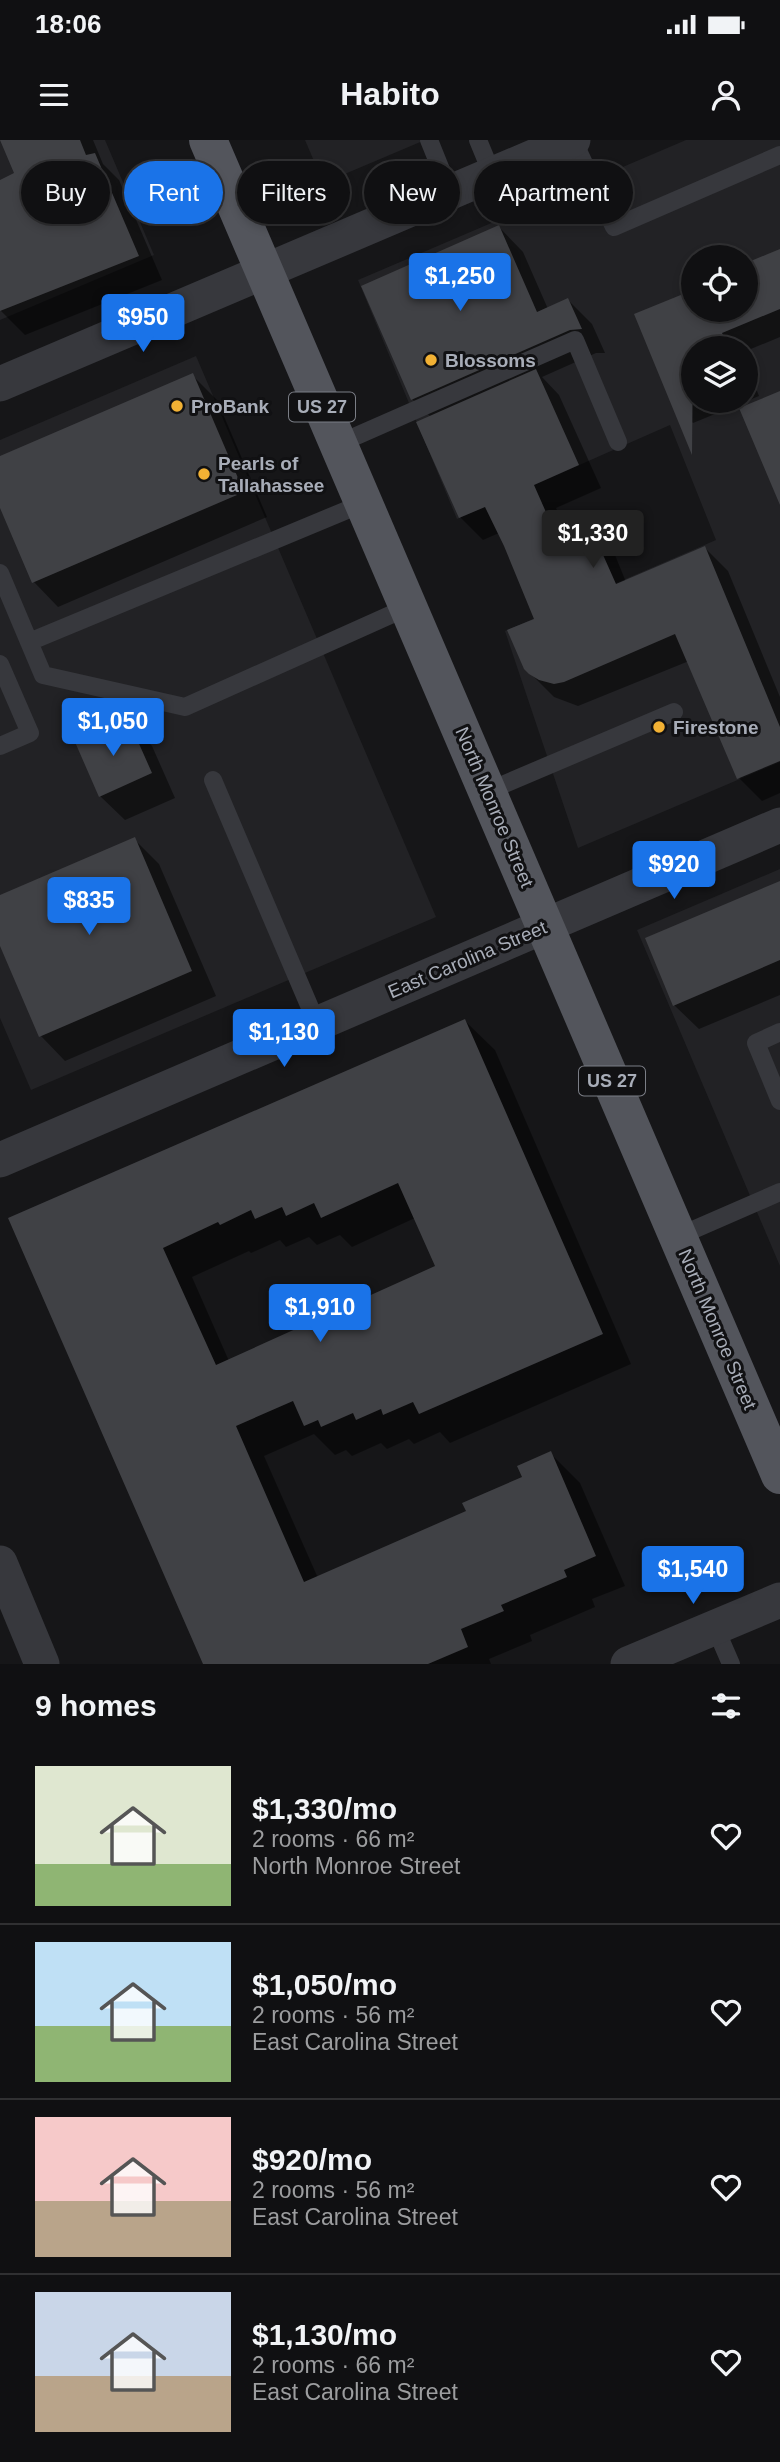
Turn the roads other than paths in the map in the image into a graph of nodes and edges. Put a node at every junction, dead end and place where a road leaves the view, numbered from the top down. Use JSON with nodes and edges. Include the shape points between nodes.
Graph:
{"nodes":[{"id":1,"x":208,"y":140,"type":"edge"},
{"id":2,"x":429,"y":140,"type":"edge"},
{"id":3,"x":478,"y":140,"type":"edge"},
{"id":4,"x":573,"y":140,"type":"edge"},
{"id":5,"x":780,"y":155,"type":"edge"},
{"id":6,"x":437,"y":161,"type":"edge"},
{"id":7,"x":487,"y":161,"type":"edge"},
{"id":8,"x":523,"y":161,"type":"edge"},
{"id":9,"x":375,"y":224,"type":"edge"},
{"id":10,"x":264,"y":271,"type":"junction"},
{"id":11,"x":0,"y":384,"type":"edge"},
{"id":12,"x":618,"y":442,"type":"dead end"},
{"id":13,"x":338,"y":444,"type":"junction"},
{"id":14,"x":364,"y":503,"type":"junction"},
{"id":15,"x":0,"y":573,"type":"edge"},
{"id":16,"x":408,"y":607,"type":"junction"},
{"id":17,"x":29,"y":642,"type":"junction"},
{"id":18,"x":0,"y":664,"type":"edge"},
{"id":19,"x":674,"y":712,"type":"dead end"},
{"id":20,"x":0,"y":746,"type":"edge"},
{"id":21,"x":213,"y":779,"type":"dead end"},
{"id":22,"x":488,"y":791,"type":"junction"},
{"id":23,"x":780,"y":825,"type":"edge"},
{"id":24,"x":546,"y":926,"type":"junction"},
{"id":25,"x":317,"y":1024,"type":"junction"},
{"id":26,"x":780,"y":1032,"type":"edge"},
{"id":27,"x":780,"y":1101,"type":"edge"},
{"id":28,"x":5,"y":1154,"type":"edge"},
{"id":29,"x":780,"y":1192,"type":"edge"},
{"id":30,"x":679,"y":1236,"type":"junction"},
{"id":31,"x":780,"y":1475,"type":"edge"},
{"id":32,"x":0,"y":1563,"type":"edge"},
{"id":33,"x":780,"y":1600,"type":"edge"},
{"id":34,"x":715,"y":1628,"type":"junction"},
{"id":35,"x":42,"y":1664,"type":"edge"},
{"id":36,"x":628,"y":1664,"type":"edge"},
{"id":37,"x":731,"y":1664,"type":"edge"}],
"edges":[{"from":1,"to":10,"type":"main road","name":"North Monroe Street","number":"US 27"},
{"from":2,"to":6,"type":"lane"},
{"from":3,"to":7,"type":"lane"},
{"from":4,"to":5,"type":"lane","via":[[614,227]]},
{"from":4,"to":8,"type":"street"},
{"from":9,"to":10,"type":"street"},
{"from":10,"to":11,"type":"street"},
{"from":10,"to":13,"type":"main road","name":"North Monroe Street","number":"US 27"},
{"from":12,"to":13,"type":"lane","via":[[575,340]]},
{"from":13,"to":14,"type":"main road","name":"North Monroe Street","number":"US 27"},
{"from":14,"to":16,"type":"main road","name":"North Monroe Street","number":"US 27"},
{"from":14,"to":17,"type":"lane"},
{"from":15,"to":17,"type":"lane"},
{"from":16,"to":17,"type":"lane","via":[[185,707],[43,675]]},
{"from":16,"to":22,"type":"main road","name":"North Monroe Street","number":"US 27"},
{"from":18,"to":20,"type":"lane","via":[[30,733]]},
{"from":19,"to":22,"type":"lane"},
{"from":21,"to":25,"type":"lane"},
{"from":22,"to":24,"type":"main road","name":"North Monroe Street","number":"US 27"},
{"from":23,"to":24,"type":"street","name":"East Carolina Street"},
{"from":24,"to":25,"type":"street","name":"East Carolina Street"},
{"from":24,"to":30,"type":"main road","name":"North Monroe Street","number":"US 27"},
{"from":25,"to":28,"type":"street","name":"East Carolina Street"},
{"from":26,"to":27,"type":"lane","via":[[756,1043]]},
{"from":29,"to":30,"type":"lane"},
{"from":30,"to":31,"type":"main road","name":"North Monroe Street","number":"US 27"},
{"from":32,"to":35,"type":"street"},
{"from":33,"to":34,"type":"street"},
{"from":34,"to":36,"type":"street"},
{"from":34,"to":37,"type":"lane"}]}
